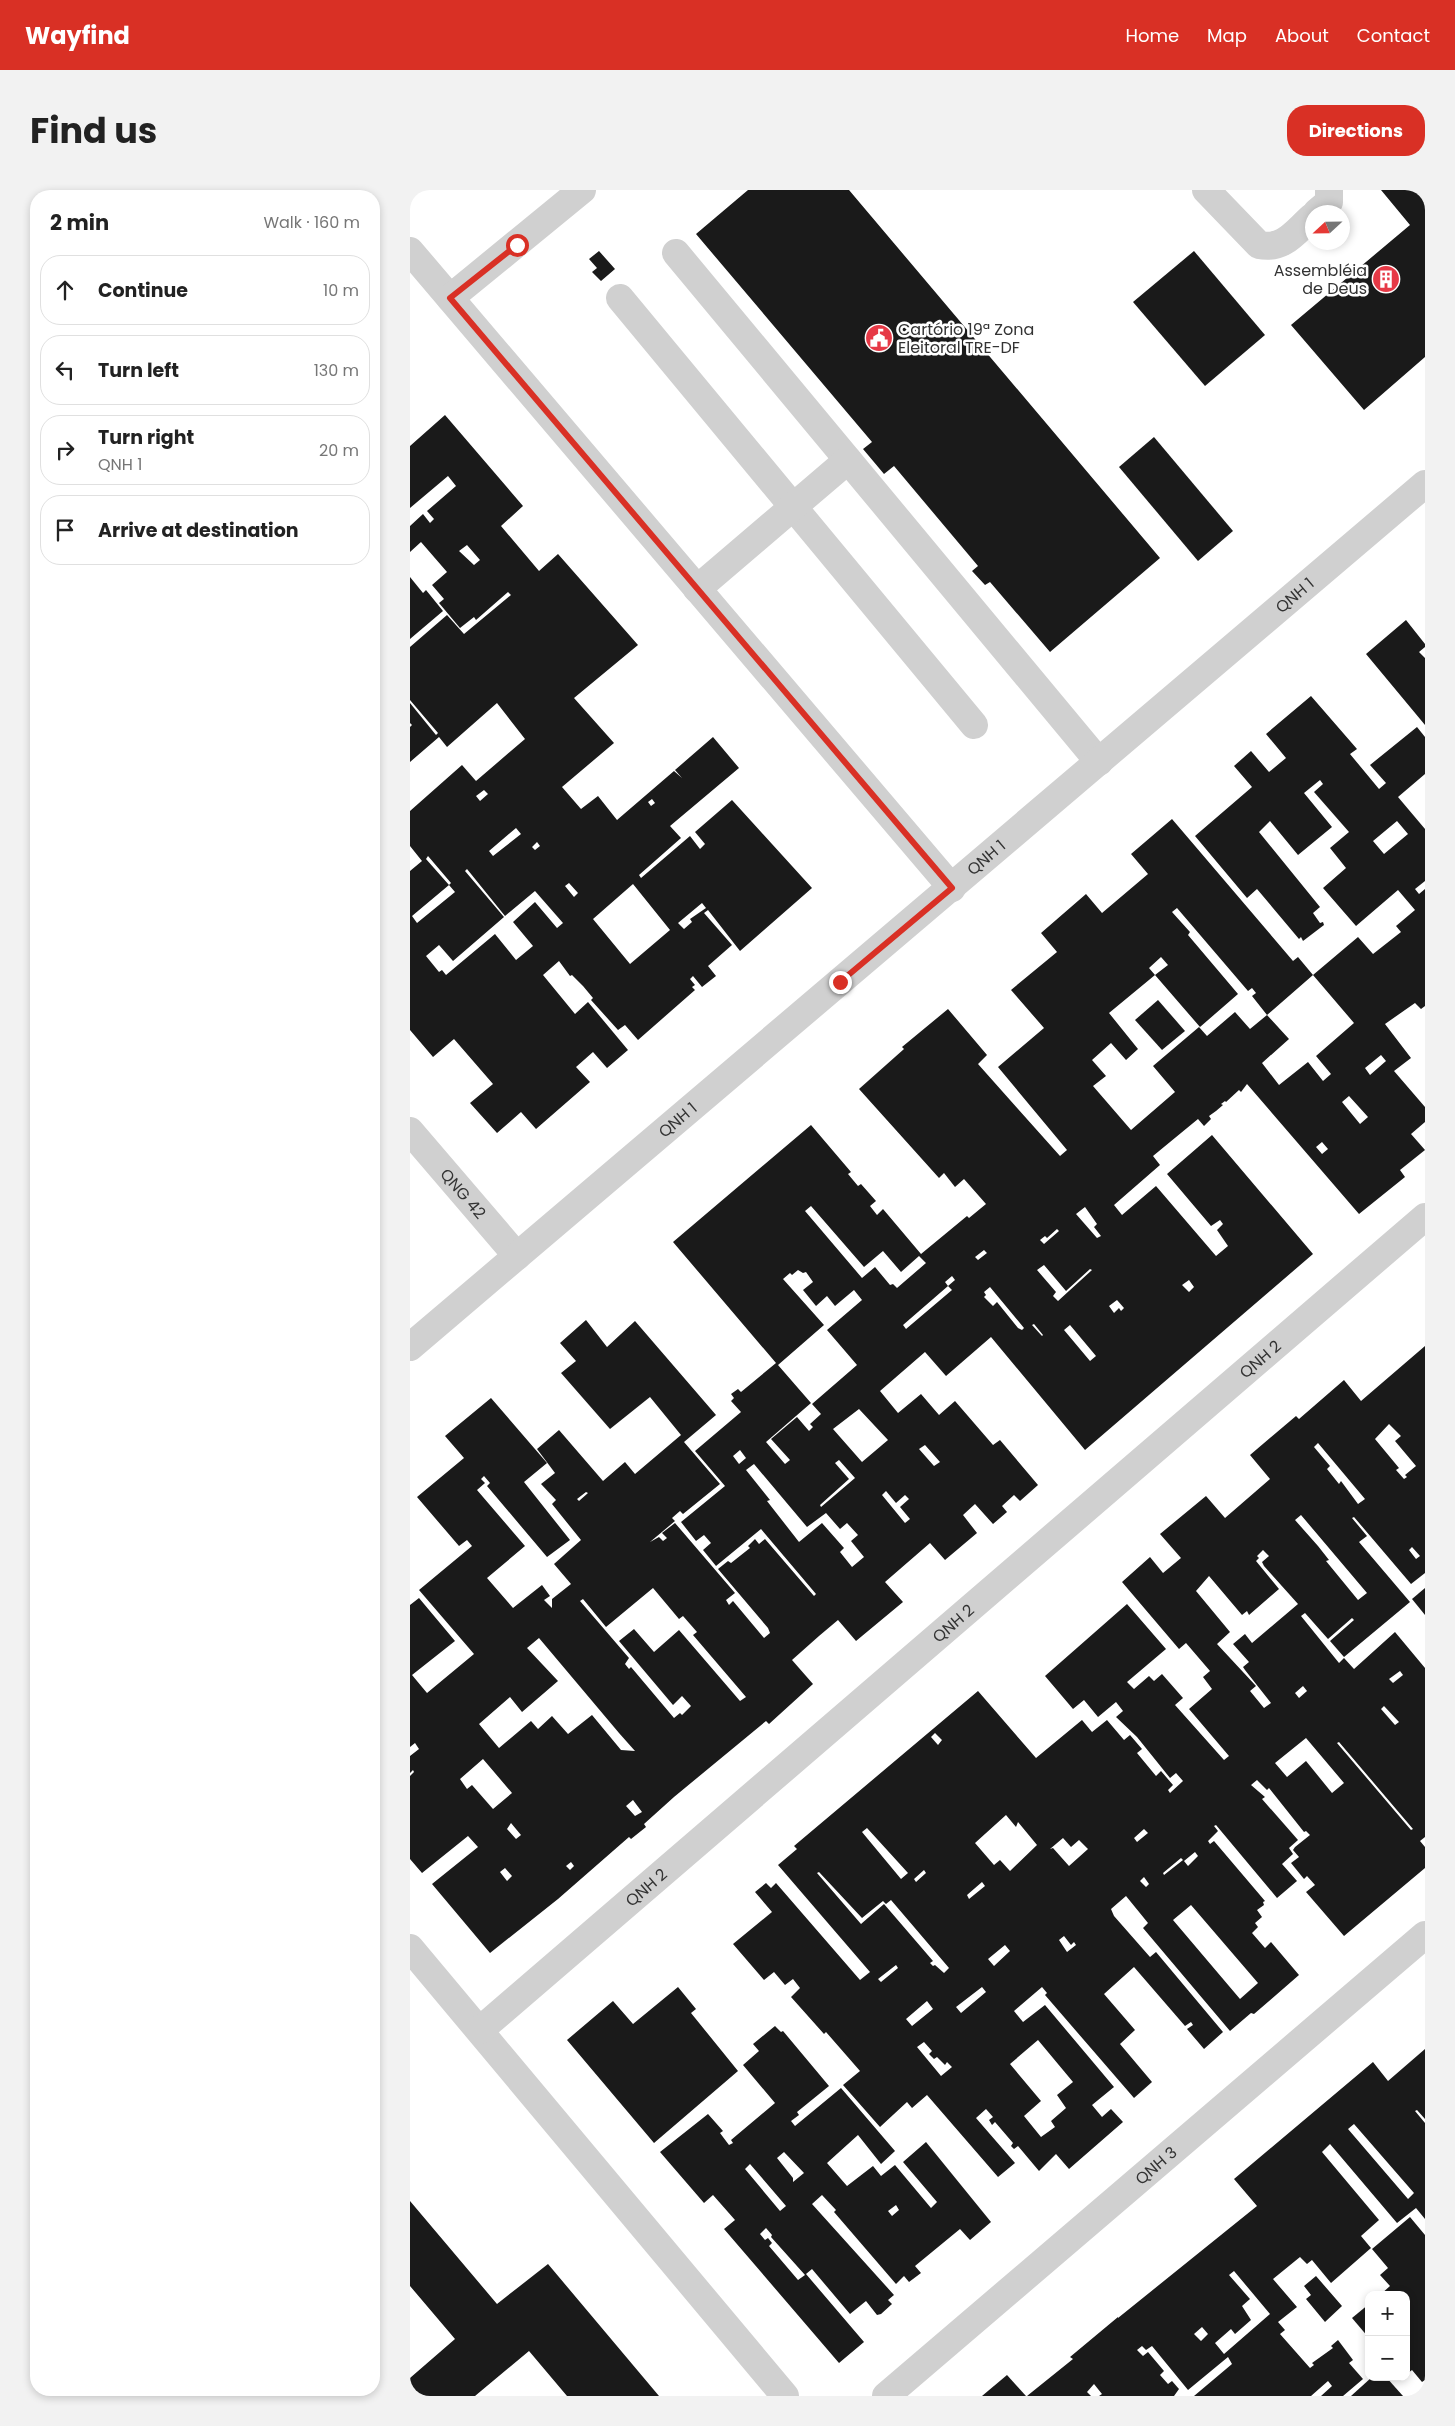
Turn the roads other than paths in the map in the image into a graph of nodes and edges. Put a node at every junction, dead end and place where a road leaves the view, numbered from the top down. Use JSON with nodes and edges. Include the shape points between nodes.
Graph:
{"nodes":[{"id":1,"x":582,"y":190,"type":"edge"},
{"id":2,"x":1206,"y":190,"type":"edge"},
{"id":3,"x":1329,"y":190,"type":"edge"},
{"id":4,"x":1325,"y":205,"type":"edge"},
{"id":5,"x":1305,"y":223,"type":"edge"},
{"id":6,"x":410,"y":251,"type":"edge"},
{"id":7,"x":676,"y":253,"type":"dead end"},
{"id":8,"x":450,"y":298,"type":"junction"},
{"id":9,"x":620,"y":298,"type":"dead end"},
{"id":10,"x":848,"y":460,"type":"junction"},
{"id":11,"x":1425,"y":484,"type":"edge"},
{"id":12,"x":794,"y":506,"type":"junction"},
{"id":13,"x":697,"y":589,"type":"junction"},
{"id":14,"x":974,"y":725,"type":"dead end"},
{"id":15,"x":1099,"y":762,"type":"junction"},
{"id":16,"x":952,"y":888,"type":"junction"},
{"id":17,"x":410,"y":1131,"type":"edge"},
{"id":18,"x":1425,"y":1217,"type":"edge"},
{"id":19,"x":516,"y":1256,"type":"junction"},
{"id":20,"x":410,"y":1347,"type":"edge"},
{"id":21,"x":1425,"y":1935,"type":"edge"},
{"id":22,"x":410,"y":1948,"type":"edge"},
{"id":23,"x":480,"y":2030,"type":"junction"},
{"id":24,"x":785,"y":2396,"type":"edge"},
{"id":25,"x":886,"y":2396,"type":"edge"}],
"edges":[{"from":1,"to":8,"type":"street"},
{"from":2,"to":5,"type":"street","via":[[1259,245],[1281,245]]},
{"from":3,"to":4,"type":"street","via":[[1329,202]]},
{"from":6,"to":8,"type":"street"},
{"from":7,"to":10,"type":"street"},
{"from":8,"to":13,"type":"street"},
{"from":9,"to":12,"type":"street"},
{"from":10,"to":12,"type":"street"},
{"from":10,"to":15,"type":"street"},
{"from":11,"to":15,"type":"street","name":"QNH 1"},
{"from":12,"to":13,"type":"street"},
{"from":12,"to":14,"type":"street"},
{"from":13,"to":16,"type":"street"},
{"from":15,"to":16,"type":"street","name":"QNH 1"},
{"from":16,"to":19,"type":"street","name":"QNH 1"},
{"from":17,"to":19,"type":"street","name":"QNG 42"},
{"from":18,"to":23,"type":"street","name":"QNH 2"},
{"from":19,"to":20,"type":"street","name":"QNH 1"},
{"from":21,"to":25,"type":"street","name":"QNH 3"},
{"from":22,"to":23,"type":"street"},
{"from":23,"to":24,"type":"street"}]}
